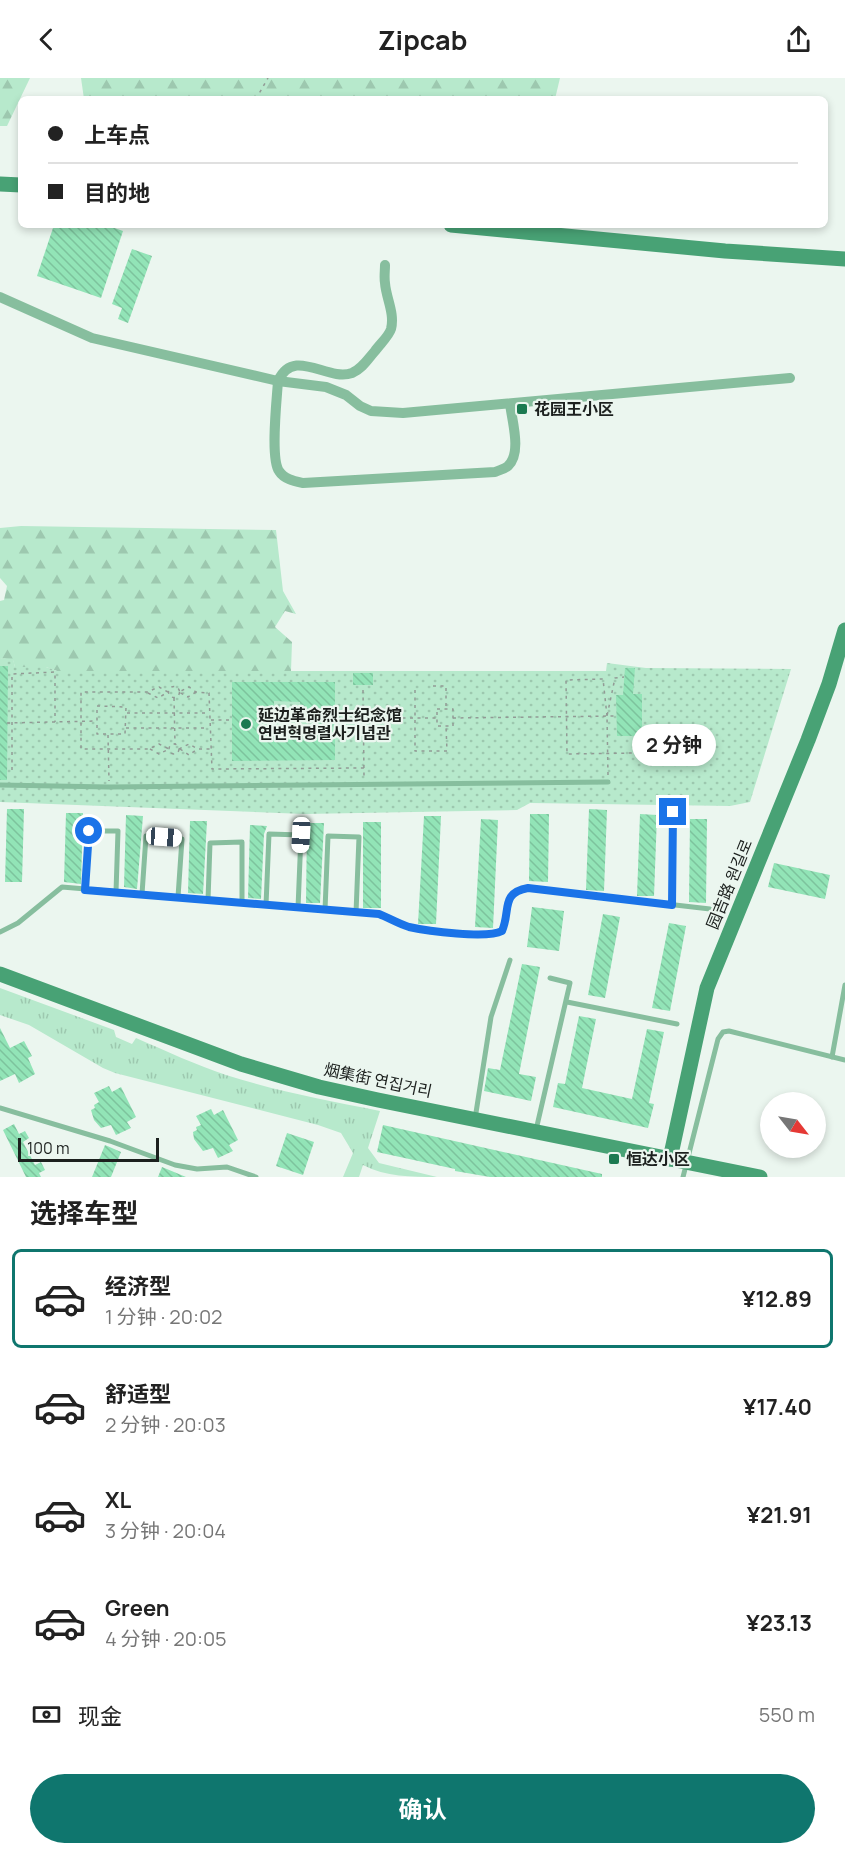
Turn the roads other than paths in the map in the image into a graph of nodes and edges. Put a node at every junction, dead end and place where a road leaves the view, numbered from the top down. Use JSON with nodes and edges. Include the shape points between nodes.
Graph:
{"nodes":[{"id":1,"x":0,"y":184,"type":"edge"},
{"id":2,"x":18,"y":185,"type":"edge"},
{"id":3,"x":483,"y":228,"type":"edge"},
{"id":4,"x":845,"y":259,"type":"edge"},
{"id":5,"x":385,"y":265,"type":"dead end"},
{"id":6,"x":0,"y":297,"type":"edge"},
{"id":7,"x":790,"y":378,"type":"dead end"},
{"id":8,"x":278,"y":381,"type":"junction"},
{"id":9,"x":510,"y":404,"type":"junction"},
{"id":10,"x":845,"y":630,"type":"edge"},
{"id":11,"x":608,"y":782,"type":"road end"},
{"id":12,"x":0,"y":785,"type":"edge"},
{"id":13,"x":673,"y":812,"type":"dead end"},
{"id":14,"x":85,"y":890,"type":"junction"},
{"id":15,"x":116,"y":892,"type":"junction"},
{"id":16,"x":142,"y":894,"type":"junction"},
{"id":17,"x":178,"y":897,"type":"junction"},
{"id":18,"x":208,"y":900,"type":"junction"},
{"id":19,"x":242,"y":903,"type":"junction"},
{"id":20,"x":266,"y":905,"type":"junction"},
{"id":21,"x":672,"y":905,"type":"junction"},
{"id":22,"x":298,"y":908,"type":"junction"},
{"id":23,"x":710,"y":909,"type":"dead end"},
{"id":24,"x":325,"y":910,"type":"junction"},
{"id":25,"x":356,"y":913,"type":"junction"},
{"id":26,"x":0,"y":932,"type":"edge"},
{"id":27,"x":510,"y":960,"type":"dead end"},
{"id":28,"x":0,"y":974,"type":"edge"},
{"id":29,"x":550,"y":978,"type":"dead end"},
{"id":30,"x":845,"y":985,"type":"edge"},
{"id":31,"x":567,"y":1002,"type":"junction"},
{"id":32,"x":677,"y":1024,"type":"dead end"},
{"id":33,"x":832,"y":1057,"type":"junction"},
{"id":34,"x":845,"y":1060,"type":"edge"},
{"id":35,"x":0,"y":1108,"type":"edge"},
{"id":36,"x":475,"y":1119,"type":"junction"},
{"id":37,"x":535,"y":1132,"type":"junction"},
{"id":38,"x":670,"y":1159,"type":"junction"},
{"id":39,"x":688,"y":1161,"type":"junction"},
{"id":40,"x":256,"y":1177,"type":"edge"},
{"id":41,"x":683,"y":1177,"type":"edge"},
{"id":42,"x":760,"y":1177,"type":"edge"}],
"edges":[{"from":1,"to":2,"type":"main road"},
{"from":3,"to":4,"type":"main road"},
{"from":5,"to":8,"type":"street","via":[[390,331],[362,367],[343,375],[309,366],[291,366],[283,370]]},
{"from":6,"to":8,"type":"street","via":[[92,338]]},
{"from":7,"to":9,"type":"street"},
{"from":8,"to":9,"type":"street","via":[[326,387],[346,394],[371,411],[403,413]]},
{"from":8,"to":9,"type":"street","via":[[278,470],[290,480],[303,483],[495,472],[513,459]]},
{"from":10,"to":38,"type":"main road","name":"园吉路 원길로","via":[[815,722],[707,988]]},
{"from":11,"to":12,"type":"lane"},
{"from":13,"to":21,"type":"lane"},
{"from":14,"to":15,"type":"lane"},
{"from":14,"to":15,"type":"lane","via":[[89,831],[118,831]]},
{"from":14,"to":26,"type":"lane","via":[[62,887],[18,923]]},
{"from":15,"to":16,"type":"lane"},
{"from":16,"to":17,"type":"lane"},
{"from":16,"to":17,"type":"lane","via":[[146,836],[182,839]]},
{"from":17,"to":18,"type":"lane"},
{"from":18,"to":19,"type":"lane"},
{"from":18,"to":19,"type":"lane","via":[[210,843],[242,842]]},
{"from":19,"to":20,"type":"lane"},
{"from":20,"to":22,"type":"lane"},
{"from":20,"to":22,"type":"lane","via":[[269,834],[301,835]]},
{"from":21,"to":23,"type":"lane"},
{"from":21,"to":25,"type":"lane","via":[[528,888],[510,898],[502,931],[495,935],[411,927],[379,914]]},
{"from":22,"to":24,"type":"lane"},
{"from":24,"to":25,"type":"lane"},
{"from":24,"to":25,"type":"lane","via":[[328,836],[359,837]]},
{"from":27,"to":36,"type":"lane","via":[[491,1017]]},
{"from":28,"to":36,"type":"main road","name":"烟集街 연집거리","via":[[241,1065],[368,1098]]},
{"from":29,"to":31,"type":"lane","via":[[570,983]]},
{"from":30,"to":33,"type":"lane"},
{"from":31,"to":32,"type":"lane"},
{"from":31,"to":37,"type":"lane"},
{"from":33,"to":34,"type":"lane"},
{"from":33,"to":39,"type":"lane","via":[[723,1032]]},
{"from":35,"to":40,"type":"lane","via":[[175,1165],[226,1167]]},
{"from":36,"to":37,"type":"main road","name":"烟集街 연집거리"},
{"from":37,"to":38,"type":"main road","name":"烟集街 연집거리"},
{"from":38,"to":39,"type":"main road","name":"烟集街 연집거리"},
{"from":39,"to":41,"type":"lane"},
{"from":39,"to":42,"type":"main road","name":"烟集街 연집거리"}]}
